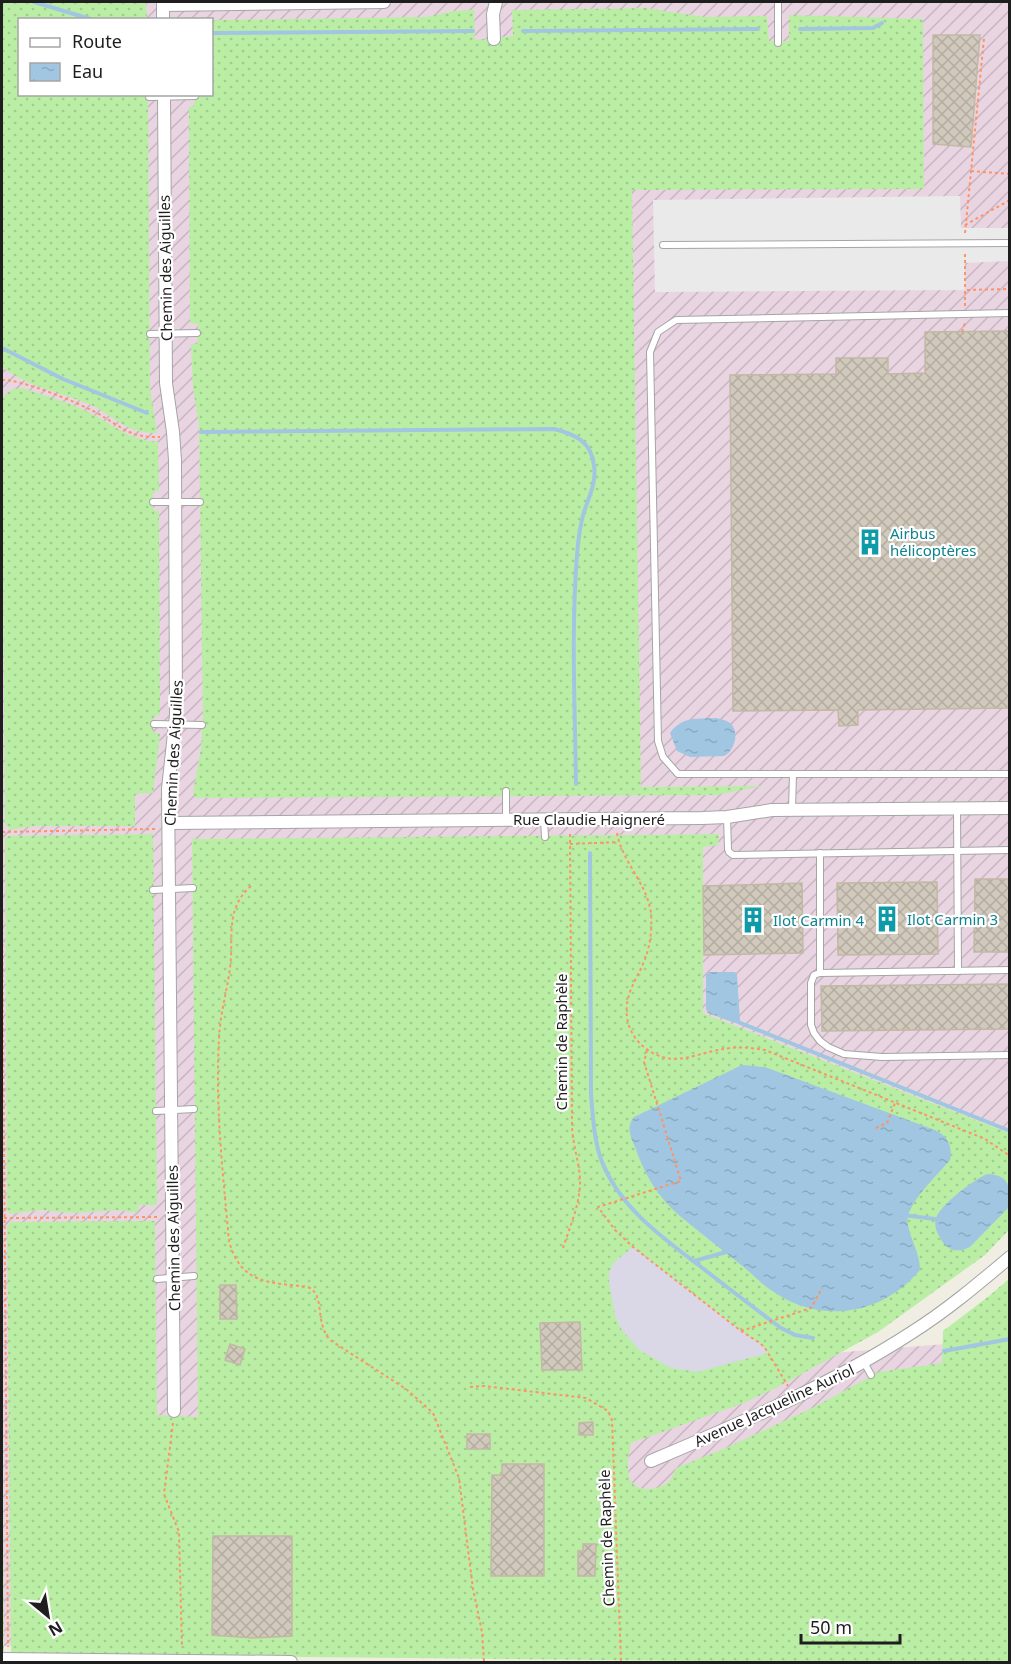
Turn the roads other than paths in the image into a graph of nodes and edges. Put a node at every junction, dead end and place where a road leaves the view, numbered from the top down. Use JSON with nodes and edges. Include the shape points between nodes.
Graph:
{"nodes":[{"id":1,"x":384,"y":2,"type":"edge"},
{"id":2,"x":496,"y":2,"type":"edge"},
{"id":3,"x":778,"y":2,"type":"edge"},
{"id":4,"x":163,"y":3,"type":"edge"},
{"id":5,"x":494,"y":39,"type":"dead end"},
{"id":6,"x":778,"y":43,"type":"dead end"},
{"id":7,"x":164,"y":96,"type":"edge"},
{"id":8,"x":195,"y":96,"type":"dead end"},
{"id":9,"x":149,"y":97,"type":"dead end"},
{"id":10,"x":1010,"y":243,"type":"edge"},
{"id":11,"x":663,"y":245,"type":"dead end"},
{"id":12,"x":1010,"y":314,"type":"edge"},
{"id":13,"x":197,"y":333,"type":"dead end"},
{"id":14,"x":150,"y":334,"type":"dead end"},
{"id":15,"x":166,"y":334,"type":"junction"},
{"id":16,"x":153,"y":502,"type":"dead end"},
{"id":17,"x":175,"y":502,"type":"junction"},
{"id":18,"x":200,"y":502,"type":"dead end"},
{"id":19,"x":154,"y":724,"type":"dead end"},
{"id":20,"x":176,"y":724,"type":"junction"},
{"id":21,"x":202,"y":725,"type":"dead end"},
{"id":22,"x":793,"y":774,"type":"junction"},
{"id":23,"x":1010,"y":774,"type":"edge"},
{"id":24,"x":506,"y":791,"type":"dead end"},
{"id":25,"x":1010,"y":808,"type":"edge"},
{"id":26,"x":957,"y":809,"type":"junction"},
{"id":27,"x":792,"y":810,"type":"junction"},
{"id":28,"x":727,"y":817,"type":"junction"},
{"id":29,"x":506,"y":820,"type":"junction"},
{"id":30,"x":544,"y":820,"type":"junction"},
{"id":31,"x":169,"y":823,"type":"junction"},
{"id":32,"x":545,"y":837,"type":"dead end"},
{"id":33,"x":957,"y":850,"type":"junction"},
{"id":34,"x":1010,"y":850,"type":"edge"},
{"id":35,"x":820,"y":853,"type":"junction"},
{"id":36,"x":193,"y":888,"type":"dead end"},
{"id":37,"x":169,"y":889,"type":"junction"},
{"id":38,"x":153,"y":890,"type":"dead end"},
{"id":39,"x":1010,"y":970,"type":"edge"},
{"id":40,"x":958,"y":971,"type":"junction"},
{"id":41,"x":820,"y":973,"type":"junction"},
{"id":42,"x":1010,"y":1055,"type":"edge"},
{"id":43,"x":194,"y":1109,"type":"dead end"},
{"id":44,"x":171,"y":1110,"type":"junction"},
{"id":45,"x":156,"y":1111,"type":"dead end"},
{"id":46,"x":1010,"y":1257,"type":"edge"},
{"id":47,"x":194,"y":1276,"type":"dead end"},
{"id":48,"x":173,"y":1278,"type":"junction"},
{"id":49,"x":157,"y":1279,"type":"dead end"},
{"id":50,"x":864,"y":1362,"type":"junction"},
{"id":51,"x":872,"y":1375,"type":"dead end"},
{"id":52,"x":174,"y":1412,"type":"road end"},
{"id":53,"x":651,"y":1461,"type":"dead end"},
{"id":54,"x":5,"y":1659,"type":"edge"},
{"id":55,"x":182,"y":1661,"type":"edge"},
{"id":56,"x":291,"y":1662,"type":"edge"}],
"edges":[{"from":1,"to":4,"type":"street"},
{"from":2,"to":5,"type":"street"},
{"from":3,"to":6,"type":"lane"},
{"from":7,"to":8,"type":"lane"},
{"from":7,"to":9,"type":"lane"},
{"from":7,"to":15,"type":"street","name":"Chemin des Aiguilles"},
{"from":10,"to":11,"type":"lane"},
{"from":12,"to":22,"type":"lane","via":[[676,320],[658,332],[651,352],[658,741],[663,757],[678,774]]},
{"from":13,"to":15,"type":"lane"},
{"from":14,"to":15,"type":"lane"},
{"from":15,"to":17,"type":"street","name":"Chemin des Aiguilles"},
{"from":16,"to":17,"type":"lane"},
{"from":17,"to":18,"type":"lane"},
{"from":17,"to":20,"type":"street","name":"Chemin des Aiguilles"},
{"from":19,"to":20,"type":"lane"},
{"from":20,"to":21,"type":"lane"},
{"from":20,"to":31,"type":"street","name":"Chemin des Aiguilles","via":[[168,789]]},
{"from":22,"to":23,"type":"lane"},
{"from":22,"to":27,"type":"lane"},
{"from":24,"to":29,"type":"lane"},
{"from":25,"to":26,"type":"street","name":"Rue Claudie Haigneré"},
{"from":26,"to":27,"type":"street","name":"Rue Claudie Haigneré"},
{"from":26,"to":33,"type":"lane"},
{"from":27,"to":28,"type":"street","name":"Rue Claudie Haigneré"},
{"from":28,"to":30,"type":"street","name":"Rue Claudie Haigneré"},
{"from":28,"to":35,"type":"lane","via":[[728,849],[733,855]]},
{"from":29,"to":30,"type":"street","name":"Rue Claudie Haigneré"},
{"from":29,"to":31,"type":"street","name":"Rue Claudie Haigneré"},
{"from":30,"to":32,"type":"lane"},
{"from":31,"to":37,"type":"street","name":"Chemin des Aiguilles"},
{"from":33,"to":34,"type":"lane"},
{"from":33,"to":35,"type":"lane"},
{"from":33,"to":40,"type":"lane"},
{"from":35,"to":41,"type":"lane"},
{"from":36,"to":37,"type":"lane"},
{"from":37,"to":38,"type":"lane"},
{"from":37,"to":44,"type":"street","name":"Chemin des Aiguilles"},
{"from":39,"to":40,"type":"lane"},
{"from":40,"to":41,"type":"lane"},
{"from":41,"to":42,"type":"lane","via":[[811,980],[811,1024],[820,1041],[844,1054]]},
{"from":43,"to":44,"type":"lane"},
{"from":44,"to":45,"type":"lane"},
{"from":44,"to":48,"type":"street","name":"Chemin des Aiguilles"},
{"from":46,"to":50,"type":"street","name":"Avenue Jacqueline Auriol","via":[[914,1332]]},
{"from":47,"to":48,"type":"lane"},
{"from":48,"to":49,"type":"lane"},
{"from":48,"to":52,"type":"street","name":"Chemin des Aiguilles"},
{"from":50,"to":51,"type":"lane"},
{"from":50,"to":53,"type":"street","name":"Avenue Jacqueline Auriol","via":[[747,1420]]},
{"from":54,"to":55,"type":"street"},
{"from":55,"to":56,"type":"street"}]}
